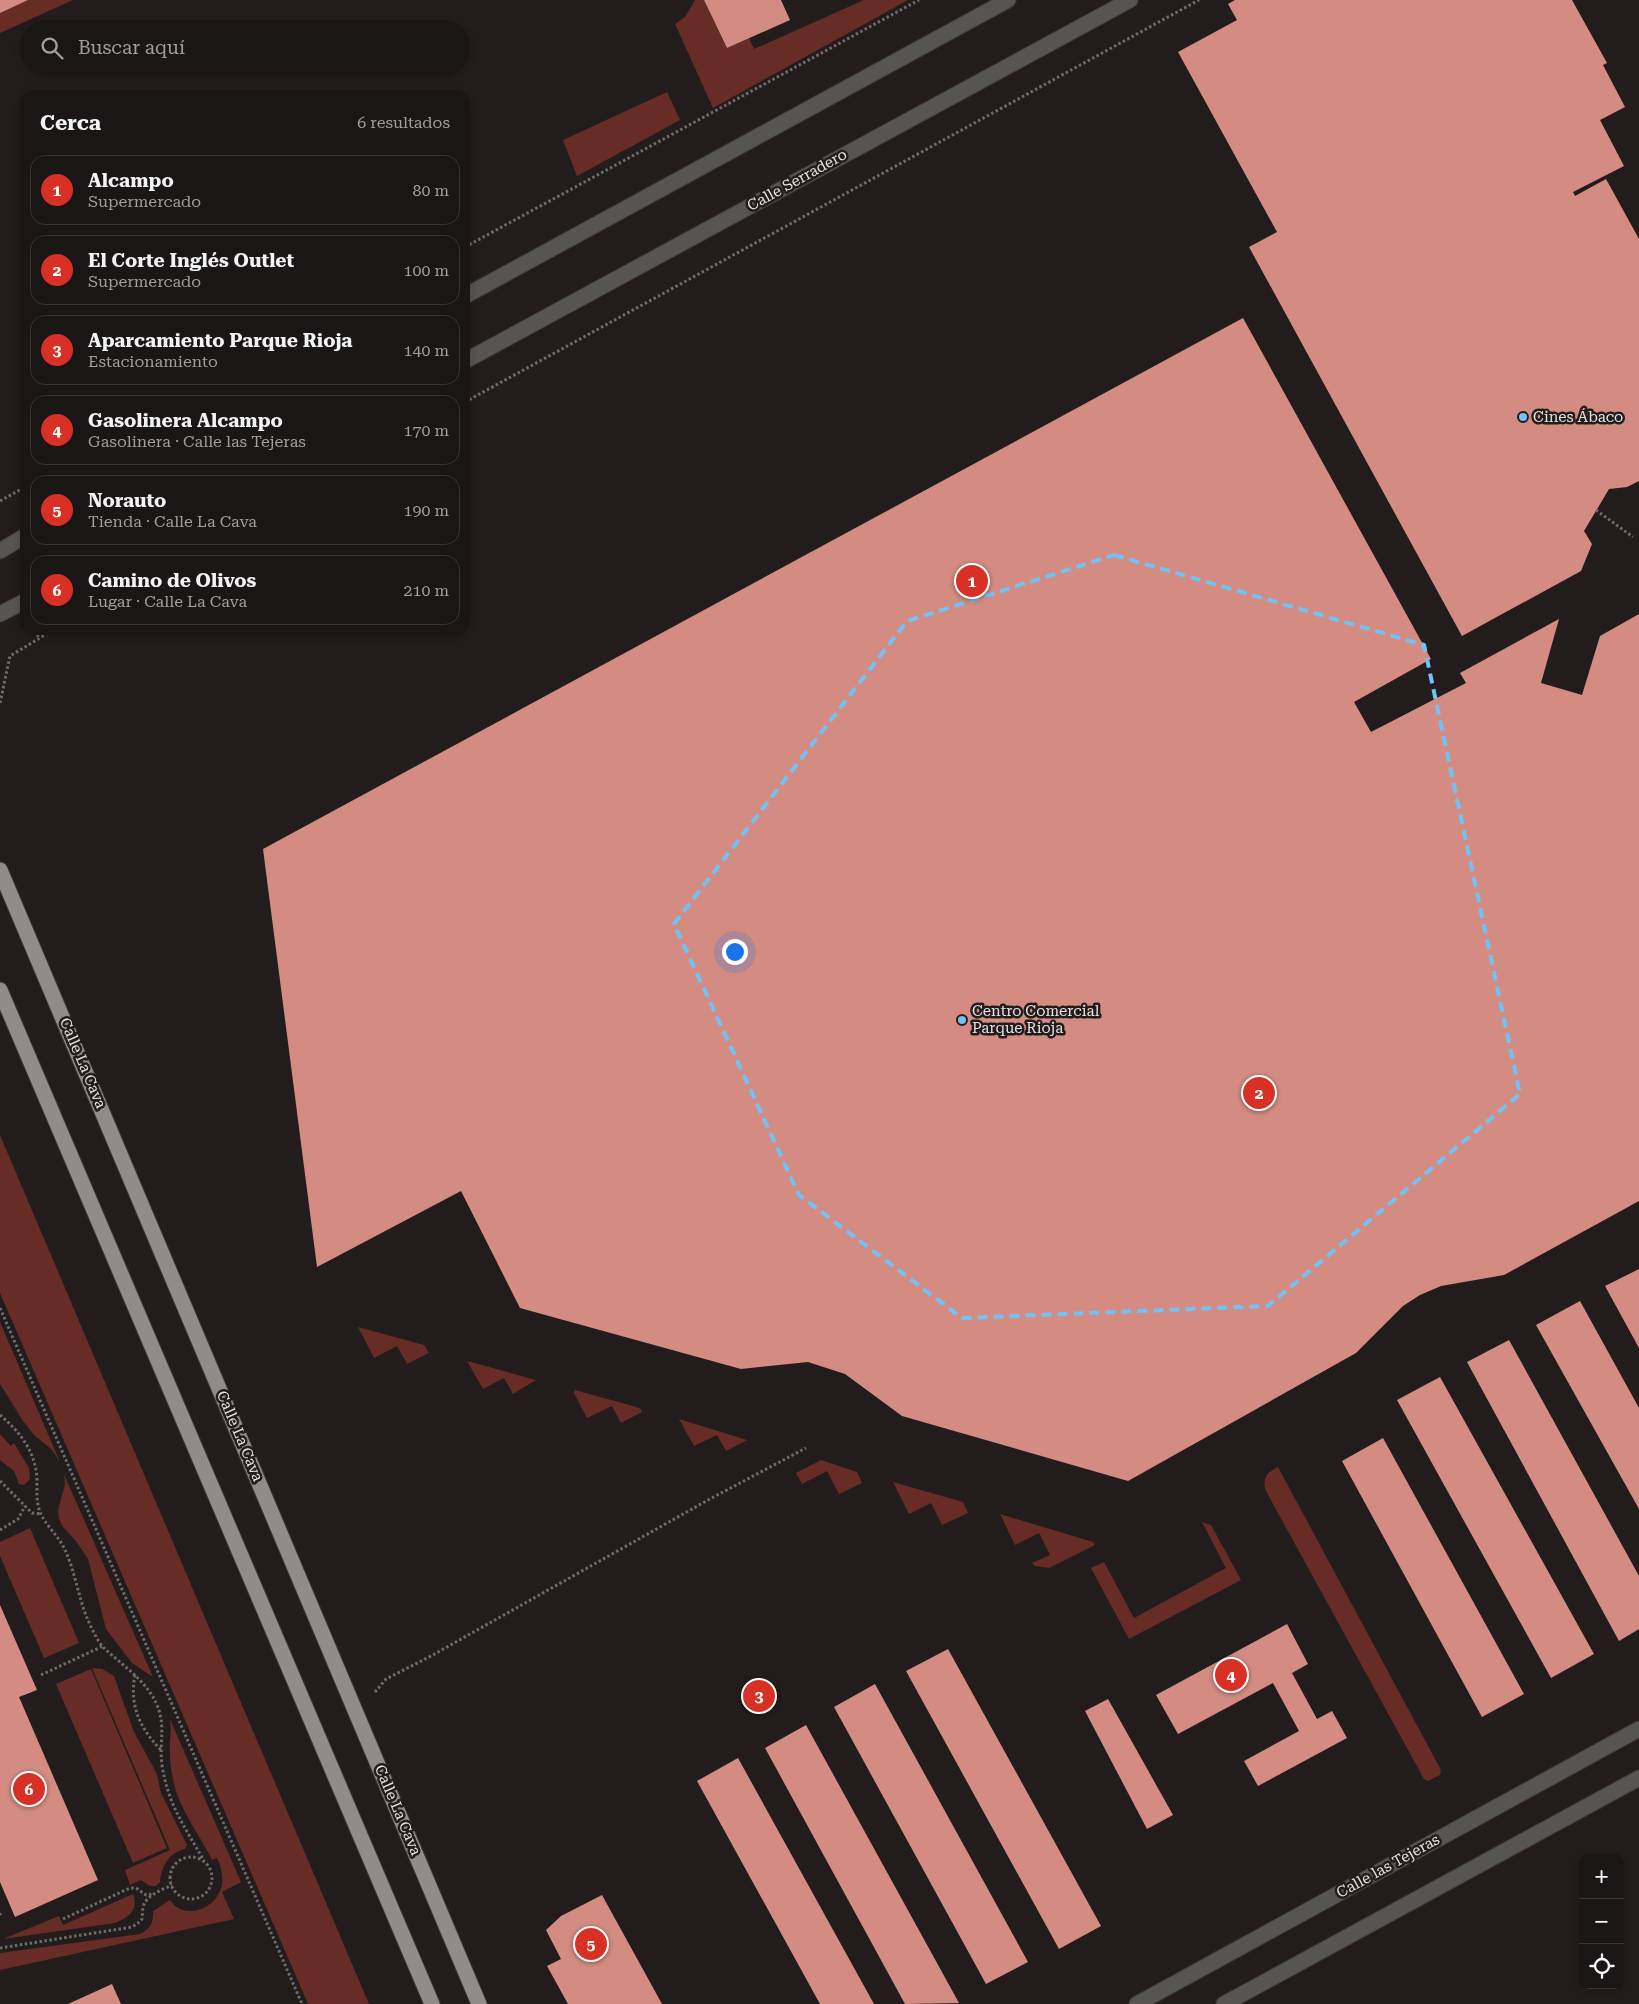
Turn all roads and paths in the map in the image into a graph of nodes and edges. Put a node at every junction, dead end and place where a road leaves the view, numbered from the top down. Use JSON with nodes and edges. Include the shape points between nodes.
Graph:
{"nodes":[{"id":1,"x":919,"y":0,"type":"edge"},
{"id":2,"x":1008,"y":0,"type":"edge"},
{"id":3,"x":1130,"y":0,"type":"edge"},
{"id":4,"x":1199,"y":0,"type":"edge"},
{"id":5,"x":470,"y":245,"type":"edge"},
{"id":6,"x":470,"y":293,"type":"edge"},
{"id":7,"x":470,"y":358,"type":"edge"},
{"id":8,"x":470,"y":399,"type":"edge"},
{"id":9,"x":20,"y":490,"type":"edge"},
{"id":10,"x":0,"y":501,"type":"edge"},
{"id":11,"x":1596,"y":510,"type":"dead end"},
{"id":12,"x":1633,"y":537,"type":"dead end"},
{"id":13,"x":20,"y":539,"type":"edge"},
{"id":14,"x":0,"y":551,"type":"edge"},
{"id":15,"x":20,"y":604,"type":"edge"},
{"id":16,"x":0,"y":614,"type":"edge"},
{"id":17,"x":38,"y":635,"type":"edge"},
{"id":18,"x":44,"y":635,"type":"edge"},
{"id":19,"x":39,"y":638,"type":"junction"},
{"id":20,"x":0,"y":702,"type":"edge"},
{"id":21,"x":0,"y":870,"type":"edge"},
{"id":22,"x":0,"y":990,"type":"edge"},
{"id":23,"x":0,"y":1308,"type":"edge"},
{"id":24,"x":0,"y":1415,"type":"edge"},
{"id":25,"x":806,"y":1448,"type":"dead end"},
{"id":26,"x":0,"y":1481,"type":"edge"},
{"id":27,"x":25,"y":1506,"type":"junction"},
{"id":28,"x":41,"y":1514,"type":"junction"},
{"id":29,"x":0,"y":1530,"type":"edge"},
{"id":30,"x":102,"y":1646,"type":"junction"},
{"id":31,"x":42,"y":1675,"type":"dead end"},
{"id":32,"x":135,"y":1675,"type":"junction"},
{"id":33,"x":358,"y":1714,"type":"junction"},
{"id":34,"x":1639,"y":1729,"type":"edge"},
{"id":35,"x":161,"y":1750,"type":"junction"},
{"id":36,"x":1639,"y":1778,"type":"edge"},
{"id":37,"x":204,"y":1861,"type":"junction"},
{"id":38,"x":172,"y":1885,"type":"junction"},
{"id":39,"x":154,"y":1894,"type":"junction"},
{"id":40,"x":63,"y":1919,"type":"dead end"},
{"id":41,"x":0,"y":1948,"type":"edge"},
{"id":42,"x":302,"y":2004,"type":"edge"},
{"id":43,"x":432,"y":2004,"type":"edge"},
{"id":44,"x":479,"y":2004,"type":"edge"},
{"id":45,"x":1137,"y":2004,"type":"edge"},
{"id":46,"x":1224,"y":2004,"type":"edge"}],
"edges":[{"from":1,"to":5,"type":"path"},
{"from":2,"to":6,"type":"street"},
{"from":3,"to":7,"type":"street","name":"Calle Serradero"},
{"from":4,"to":8,"type":"path"},
{"from":9,"to":10,"type":"path"},
{"from":11,"to":12,"type":"path"},
{"from":13,"to":14,"type":"street"},
{"from":15,"to":16,"type":"street"},
{"from":17,"to":19,"type":"path"},
{"from":18,"to":19,"type":"path"},
{"from":19,"to":20,"type":"path","via":[[10,656]]},
{"from":21,"to":33,"type":"main road","name":"Calle La Cava"},
{"from":22,"to":43,"type":"main road"},
{"from":23,"to":42,"type":"path"},
{"from":24,"to":28,"type":"path","via":[[26,1442],[35,1462]]},
{"from":25,"to":33,"type":"path","via":[[386,1678]]},
{"from":26,"to":27,"type":"path"},
{"from":27,"to":28,"type":"path","via":[[32,1513]]},
{"from":27,"to":29,"type":"path","via":[[18,1519]]},
{"from":28,"to":30,"type":"path","via":[[65,1550],[88,1618]]},
{"from":30,"to":31,"type":"path"},
{"from":30,"to":32,"type":"path"},
{"from":32,"to":35,"type":"path","via":[[151,1692],[158,1707],[163,1724]]},
{"from":32,"to":35,"type":"path","via":[[132,1688],[136,1714]]},
{"from":33,"to":44,"type":"main road","name":"Calle La Cava"},
{"from":34,"to":45,"type":"street","name":"Calle las Tejeras"},
{"from":35,"to":37,"type":"path","via":[[167,1792]]},
{"from":36,"to":46,"type":"street"},
{"from":37,"to":38,"type":"path","via":[[192,1857],[179,1861],[171,1872]]},
{"from":37,"to":38,"type":"path","via":[[212,1880],[206,1892],[194,1899],[187,1898],[180,1896]]},
{"from":38,"to":39,"type":"path"},
{"from":39,"to":40,"type":"path","via":[[146,1895],[130,1888]]},
{"from":39,"to":41,"type":"path","via":[[143,1908],[141,1921],[132,1926]]}]}
